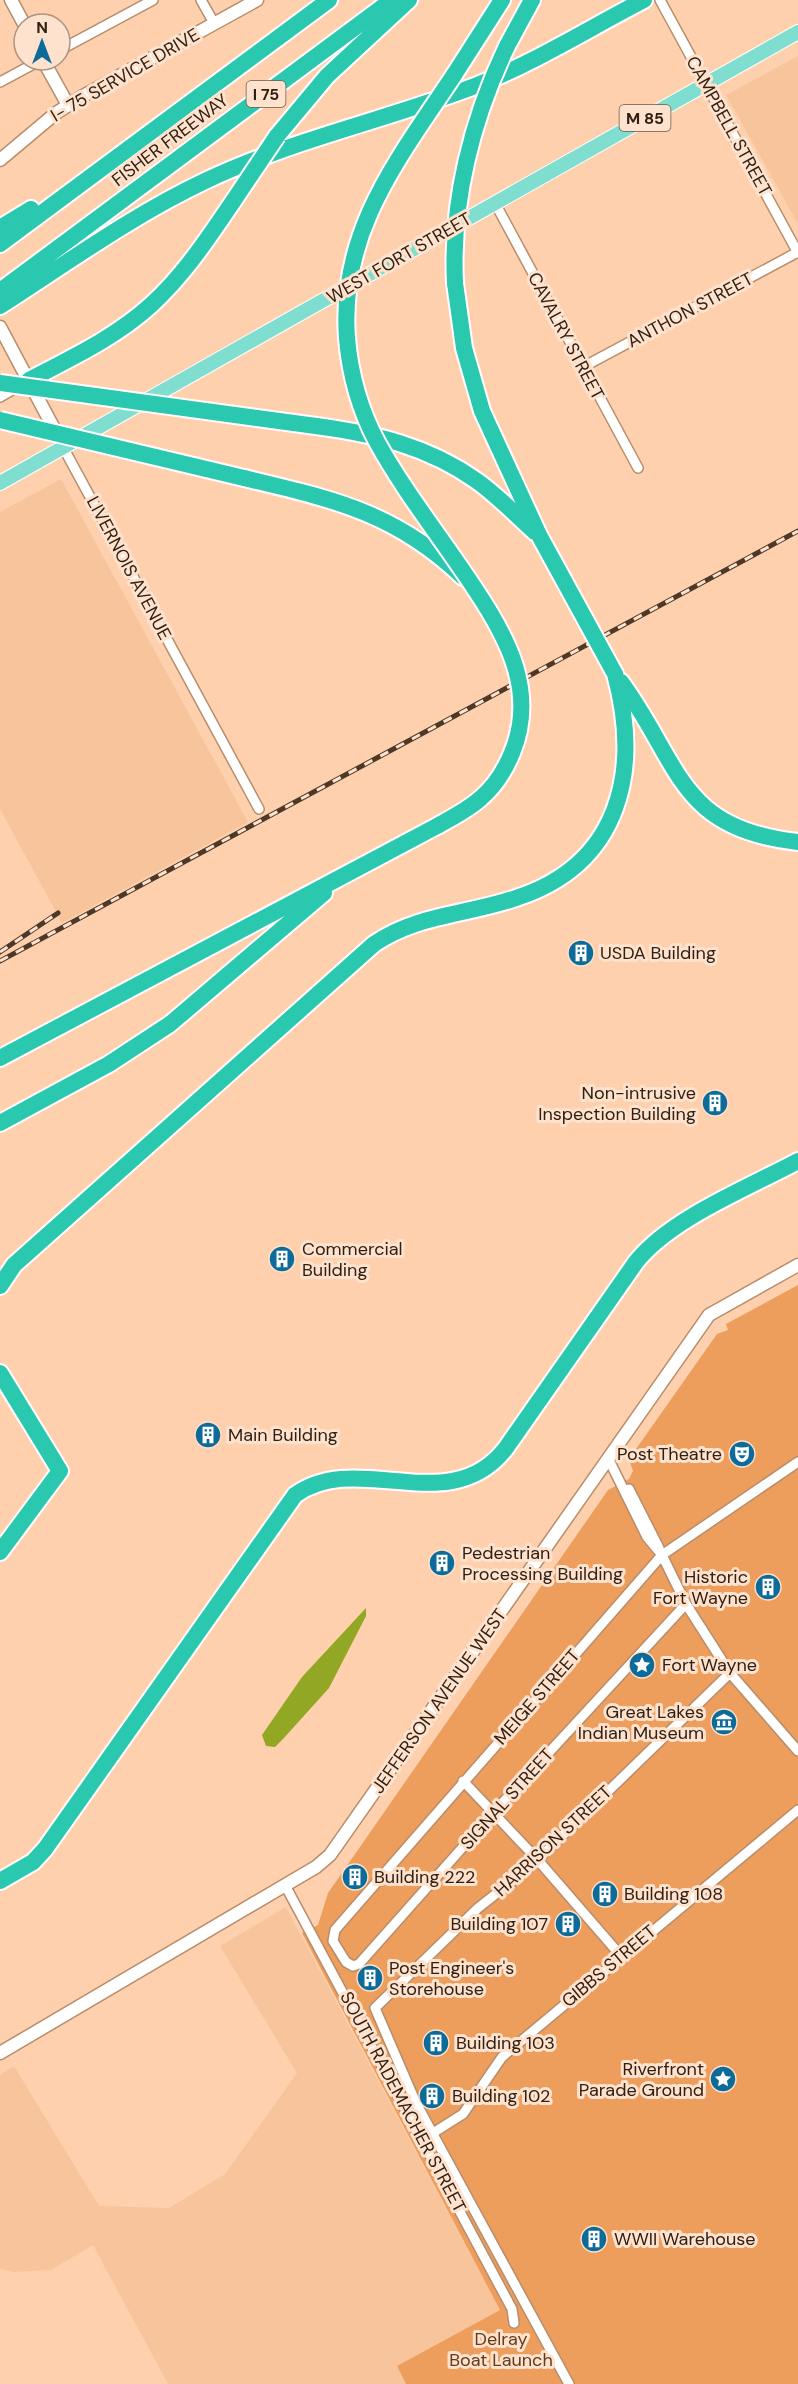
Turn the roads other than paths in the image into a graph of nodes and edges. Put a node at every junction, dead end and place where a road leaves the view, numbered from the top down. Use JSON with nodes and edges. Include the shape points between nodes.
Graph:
{"nodes":[{"id":1,"x":153,"y":0,"type":"edge"},
{"id":2,"x":201,"y":0,"type":"edge"},
{"id":3,"x":257,"y":0,"type":"edge"},
{"id":4,"x":329,"y":0,"type":"edge"},
{"id":5,"x":392,"y":0,"type":"edge"},
{"id":6,"x":409,"y":0,"type":"edge"},
{"id":7,"x":502,"y":0,"type":"edge"},
{"id":8,"x":532,"y":0,"type":"edge"},
{"id":9,"x":644,"y":0,"type":"edge"},
{"id":10,"x":660,"y":0,"type":"edge"},
{"id":11,"x":214,"y":23,"type":"junction"},
{"id":12,"x":798,"y":32,"type":"edge"},
{"id":13,"x":72,"y":44,"type":"edge"},
{"id":14,"x":19,"y":72,"type":"edge"},
{"id":15,"x":49,"y":72,"type":"edge"},
{"id":16,"x":0,"y":82,"type":"edge"},
{"id":17,"x":706,"y":84,"type":"junction"},
{"id":18,"x":68,"y":105,"type":"junction"},
{"id":19,"x":0,"y":160,"type":"edge"},
{"id":20,"x":107,"y":165,"type":"junction"},
{"id":21,"x":495,"y":203,"type":"junction"},
{"id":22,"x":0,"y":228,"type":"edge"},
{"id":23,"x":0,"y":244,"type":"edge"},
{"id":24,"x":798,"y":252,"type":"edge"},
{"id":25,"x":0,"y":291,"type":"edge"},
{"id":26,"x":0,"y":306,"type":"edge"},
{"id":27,"x":1,"y":328,"type":"edge"},
{"id":28,"x":583,"y":367,"type":"junction"},
{"id":29,"x":29,"y":380,"type":"junction"},
{"id":30,"x":0,"y":383,"type":"edge"},
{"id":31,"x":0,"y":398,"type":"edge"},
{"id":32,"x":0,"y":420,"type":"edge"},
{"id":33,"x":63,"y":447,"type":"junction"},
{"id":34,"x":638,"y":468,"type":"dead end"},
{"id":35,"x":0,"y":483,"type":"edge"},
{"id":36,"x":539,"y":535,"type":"junction"},
{"id":37,"x":475,"y":588,"type":"junction"},
{"id":38,"x":615,"y":674,"type":"junction"},
{"id":39,"x":259,"y":809,"type":"dead end"},
{"id":40,"x":798,"y":842,"type":"edge"},
{"id":41,"x":355,"y":868,"type":"junction"},
{"id":42,"x":0,"y":1058,"type":"edge"},
{"id":43,"x":0,"y":1123,"type":"edge"},
{"id":44,"x":798,"y":1161,"type":"edge"},
{"id":45,"x":798,"y":1265,"type":"edge"},
{"id":46,"x":0,"y":1286,"type":"edge"},
{"id":47,"x":0,"y":1373,"type":"edge"},
{"id":48,"x":608,"y":1458,"type":"junction"},
{"id":49,"x":798,"y":1462,"type":"edge"},
{"id":50,"x":0,"y":1552,"type":"edge"},
{"id":51,"x":662,"y":1555,"type":"junction"},
{"id":52,"x":686,"y":1604,"type":"junction"},
{"id":53,"x":730,"y":1672,"type":"junction"},
{"id":54,"x":798,"y":1751,"type":"edge"},
{"id":55,"x":463,"y":1780,"type":"junction"},
{"id":56,"x":798,"y":1810,"type":"edge"},
{"id":57,"x":494,"y":1812,"type":"junction"},
{"id":58,"x":537,"y":1859,"type":"junction"},
{"id":59,"x":0,"y":1881,"type":"edge"},
{"id":60,"x":285,"y":1885,"type":"junction"},
{"id":61,"x":621,"y":1956,"type":"junction"},
{"id":62,"x":353,"y":1966,"type":"joint"},
{"id":63,"x":0,"y":2053,"type":"edge"},
{"id":64,"x":433,"y":2133,"type":"junction"},
{"id":65,"x":514,"y":2323,"type":"dead end"},
{"id":66,"x":569,"y":2384,"type":"edge"}],
"edges":[{"from":1,"to":13,"type":"street"},
{"from":2,"to":11,"type":"street"},
{"from":3,"to":11,"type":"main road","name":"I- 75 SERVICE DRIVE"},
{"from":4,"to":20,"type":"highway","name":"FISHER FREEWAY","number":"I 75"},
{"from":5,"to":25,"type":"highway","name":"FISHER FREEWAY","number":"I 75"},
{"from":6,"to":29,"type":"highway","bridge":true,"via":[[327,76],[277,136],[187,267],[150,306],[115,333]]},
{"from":7,"to":37,"type":"highway","bridge":true,"via":[[386,179],[367,215],[349,283],[347,336],[353,378],[372,431]]},
{"from":8,"to":36,"type":"highway","bridge":true,"via":[[507,46],[483,105],[465,168],[457,220],[455,283],[464,348],[482,411]]},
{"from":9,"to":26,"type":"highway","via":[[543,55],[477,85],[285,149],[206,181],[136,218]]},
{"from":10,"to":17,"type":"street","name":"CAMPBELL STREET"},
{"from":11,"to":18,"type":"main road","name":"I- 75 SERVICE DRIVE"},
{"from":12,"to":17,"type":"main road","name":"WEST FORT STREET","number":"M 85"},
{"from":14,"to":16,"type":"street"},
{"from":15,"to":18,"type":"main road"},
{"from":17,"to":21,"type":"main road","name":"WEST FORT STREET","number":"M 85"},
{"from":17,"to":24,"type":"street","name":"CAMPBELL STREET"},
{"from":18,"to":19,"type":"main road","name":"I- 75 SERVICE DRIVE"},
{"from":20,"to":22,"type":"highway"},
{"from":20,"to":23,"type":"highway","name":"FISHER FREEWAY","number":"I 75"},
{"from":21,"to":28,"type":"street","name":"CAVALRY STREET"},
{"from":21,"to":33,"type":"main road","name":"WEST FORT STREET","number":"M 85"},
{"from":24,"to":28,"type":"street","name":"ANTHON STREET"},
{"from":27,"to":29,"type":"main road","name":"LIVERNOIS AVENUE"},
{"from":28,"to":34,"type":"street","name":"CAVALRY STREET"},
{"from":29,"to":31,"type":"street"},
{"from":29,"to":33,"type":"main road","name":"LIVERNOIS AVENUE"},
{"from":30,"to":36,"type":"highway","bridge":true,"via":[[395,440],[437,457],[477,482]]},
{"from":32,"to":37,"type":"highway","bridge":true,"via":[[340,501],[414,537]]},
{"from":33,"to":35,"type":"main road","name":"WEST FORT STREET","number":"M 85"},
{"from":33,"to":39,"type":"street","name":"LIVERNOIS AVENUE"},
{"from":36,"to":38,"type":"highway","bridge":true},
{"from":37,"to":41,"type":"highway","bridge":true,"via":[[501,629],[516,664],[521,694],[519,729],[511,755],[495,783],[475,803]]},
{"from":38,"to":40,"type":"highway","via":[[701,806],[720,820],[764,837]]},
{"from":38,"to":46,"type":"highway","via":[[625,716],[627,756],[617,804],[600,837],[574,866],[538,890],[418,921],[374,945],[14,1265]]},
{"from":41,"to":42,"type":"highway"},
{"from":41,"to":43,"type":"highway","via":[[171,1024],[108,1064]]},
{"from":44,"to":59,"type":"highway","via":[[676,1227],[650,1247],[506,1448],[486,1469],[467,1478],[439,1483],[336,1480],[316,1484],[295,1495],[45,1849],[33,1862]]},
{"from":45,"to":48,"type":"main road","name":"JEFFERSON AVENUE WEST","via":[[709,1315]]},
{"from":47,"to":50,"type":"highway","via":[[60,1471]]},
{"from":48,"to":51,"type":"street","via":[[647,1537]]},
{"from":48,"to":60,"type":"main road","name":"JEFFERSON AVENUE WEST","via":[[335,1850],[316,1867]]},
{"from":49,"to":51,"type":"street","name":"MEIGE STREET"},
{"from":51,"to":52,"type":"street"},
{"from":51,"to":55,"type":"street","name":"MEIGE STREET"},
{"from":52,"to":53,"type":"street"},
{"from":52,"to":57,"type":"street","name":"SIGNAL STREET"},
{"from":53,"to":54,"type":"street"},
{"from":53,"to":58,"type":"street","name":"HARRISON STREET"},
{"from":55,"to":57,"type":"street"},
{"from":55,"to":62,"type":"street","name":"MEIGE STREET","via":[[333,1933],[337,1948]]},
{"from":56,"to":61,"type":"street","name":"GIBBS STREET"},
{"from":57,"to":58,"type":"street"},
{"from":57,"to":62,"type":"street","name":"SIGNAL STREET","via":[[359,1964]]},
{"from":58,"to":61,"type":"street"},
{"from":58,"to":64,"type":"street","name":"HARRISON STREET","via":[[478,1908],[375,2008]]},
{"from":60,"to":63,"type":"main road","name":"JEFFERSON AVENUE WEST"},
{"from":60,"to":65,"type":"street","name":"SOUTH RADEMACHER STREET","via":[[513,2309]]},
{"from":61,"to":64,"type":"street","name":"GIBBS STREET","via":[[502,2057],[463,2114]]},
{"from":64,"to":66,"type":"street"}]}
